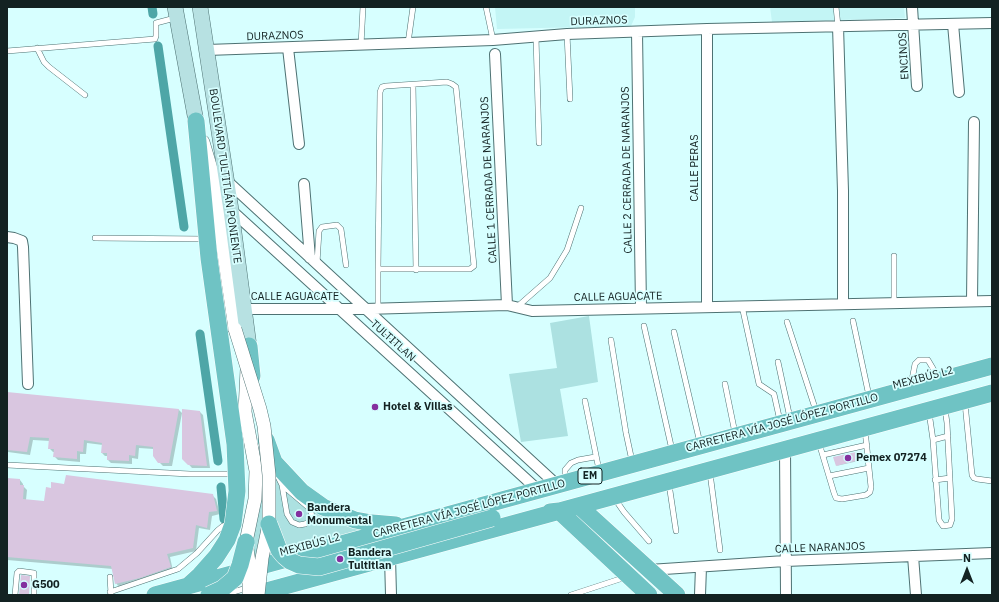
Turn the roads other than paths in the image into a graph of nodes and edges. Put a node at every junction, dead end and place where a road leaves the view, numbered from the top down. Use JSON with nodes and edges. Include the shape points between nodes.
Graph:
{"nodes":[{"id":1,"x":200,"y":7,"type":"edge"},
{"id":2,"x":363,"y":7,"type":"edge"},
{"id":3,"x":413,"y":7,"type":"edge"},
{"id":4,"x":486,"y":7,"type":"edge"},
{"id":5,"x":836,"y":7,"type":"edge"},
{"id":6,"x":912,"y":7,"type":"edge"},
{"id":7,"x":176,"y":12,"type":"edge"},
{"id":8,"x":992,"y":23,"type":"edge"},
{"id":9,"x":953,"y":24,"type":"junction"},
{"id":10,"x":914,"y":25,"type":"junction"},
{"id":11,"x":838,"y":26,"type":"junction"},
{"id":12,"x":707,"y":29,"type":"junction"},
{"id":13,"x":637,"y":32,"type":"junction"},
{"id":14,"x":567,"y":34,"type":"junction"},
{"id":15,"x":536,"y":37,"type":"junction"},
{"id":16,"x":493,"y":40,"type":"junction"},
{"id":17,"x":408,"y":42,"type":"junction"},
{"id":18,"x":361,"y":45,"type":"junction"},
{"id":19,"x":37,"y":48,"type":"junction"},
{"id":20,"x":288,"y":48,"type":"junction"},
{"id":21,"x":207,"y":50,"type":"junction"},
{"id":22,"x":7,"y":51,"type":"edge"},
{"id":23,"x":495,"y":54,"type":"dead end"},
{"id":24,"x":413,"y":85,"type":"junction"},
{"id":25,"x":917,"y":86,"type":"dead end"},
{"id":26,"x":959,"y":92,"type":"dead end"},
{"id":27,"x":85,"y":95,"type":"dead end"},
{"id":28,"x":570,"y":99,"type":"dead end"},
{"id":29,"x":196,"y":121,"type":"junction"},
{"id":30,"x":974,"y":122,"type":"dead end"},
{"id":31,"x":539,"y":143,"type":"dead end"},
{"id":32,"x":300,"y":144,"type":"dead end"},
{"id":33,"x":227,"y":181,"type":"junction"},
{"id":34,"x":304,"y":184,"type":"dead end"},
{"id":35,"x":582,"y":208,"type":"dead end"},
{"id":36,"x":231,"y":210,"type":"junction"},
{"id":37,"x":7,"y":237,"type":"edge"},
{"id":38,"x":95,"y":238,"type":"dead end"},
{"id":39,"x":208,"y":239,"type":"junction"},
{"id":40,"x":894,"y":256,"type":"dead end"},
{"id":41,"x":313,"y":261,"type":"junction"},
{"id":42,"x":346,"y":265,"type":"dead end"},
{"id":43,"x":378,"y":269,"type":"junction"},
{"id":44,"x":416,"y":270,"type":"junction"},
{"id":45,"x":972,"y":301,"type":"junction"},
{"id":46,"x":992,"y":301,"type":"edge"},
{"id":47,"x":894,"y":303,"type":"junction"},
{"id":48,"x":843,"y":304,"type":"junction"},
{"id":49,"x":512,"y":306,"type":"junction"},
{"id":50,"x":742,"y":306,"type":"junction"},
{"id":51,"x":707,"y":307,"type":"junction"},
{"id":52,"x":339,"y":308,"type":"junction"},
{"id":53,"x":640,"y":308,"type":"junction"},
{"id":54,"x":245,"y":309,"type":"junction"},
{"id":55,"x":365,"y":309,"type":"junction"},
{"id":56,"x":378,"y":309,"type":"junction"},
{"id":57,"x":853,"y":320,"type":"dead end"},
{"id":58,"x":787,"y":322,"type":"dead end"},
{"id":59,"x":644,"y":326,"type":"dead end"},
{"id":60,"x":674,"y":332,"type":"dead end"},
{"id":61,"x":611,"y":340,"type":"dead end"},
{"id":62,"x":248,"y":346,"type":"junction"},
{"id":63,"x":778,"y":362,"type":"dead end"},
{"id":64,"x":992,"y":366,"type":"edge"},
{"id":65,"x":992,"y":370,"type":"edge"},
{"id":66,"x":940,"y":380,"type":"junction"},
{"id":67,"x":28,"y":384,"type":"dead end"},
{"id":68,"x":725,"y":384,"type":"dead end"},
{"id":69,"x":911,"y":388,"type":"junction"},
{"id":70,"x":992,"y":393,"type":"edge"},
{"id":71,"x":869,"y":399,"type":"junction"},
{"id":72,"x":964,"y":400,"type":"junction"},
{"id":73,"x":585,"y":401,"type":"dead end"},
{"id":74,"x":937,"y":409,"type":"junction"},
{"id":75,"x":817,"y":414,"type":"junction"},
{"id":76,"x":786,"y":422,"type":"junction"},
{"id":77,"x":865,"y":428,"type":"junction"},
{"id":78,"x":736,"y":436,"type":"junction"},
{"id":79,"x":948,"y":436,"type":"junction"},
{"id":80,"x":933,"y":440,"type":"junction"},
{"id":81,"x":867,"y":445,"type":"junction"},
{"id":82,"x":701,"y":446,"type":"junction"},
{"id":83,"x":821,"y":448,"type":"junction"},
{"id":84,"x":785,"y":449,"type":"junction"},
{"id":85,"x":673,"y":453,"type":"junction"},
{"id":86,"x":595,"y":457,"type":"junction"},
{"id":87,"x":274,"y":462,"type":"junction"},
{"id":88,"x":633,"y":464,"type":"junction"},
{"id":89,"x":7,"y":465,"type":"edge"},
{"id":90,"x":869,"y":468,"type":"junction"},
{"id":91,"x":710,"y":470,"type":"junction"},
{"id":92,"x":599,"y":473,"type":"junction"},
{"id":93,"x":236,"y":474,"type":"junction"},
{"id":94,"x":829,"y":476,"type":"junction"},
{"id":95,"x":950,"y":478,"type":"junction"},
{"id":96,"x":935,"y":480,"type":"junction"},
{"id":97,"x":668,"y":481,"type":"junction"},
{"id":98,"x":992,"y":481,"type":"edge"},
{"id":99,"x":561,"y":483,"type":"junction"},
{"id":100,"x":282,"y":486,"type":"junction"},
{"id":101,"x":538,"y":490,"type":"junction"},
{"id":102,"x":611,"y":493,"type":"junction"},
{"id":103,"x":579,"y":506,"type":"junction"},
{"id":104,"x":553,"y":508,"type":"junction"},
{"id":105,"x":495,"y":519,"type":"junction"},
{"id":106,"x":233,"y":524,"type":"junction"},
{"id":107,"x":269,"y":524,"type":"junction"},
{"id":108,"x":410,"y":525,"type":"junction"},
{"id":109,"x":676,"y":531,"type":"dead end"},
{"id":110,"x":649,"y":541,"type":"dead end"},
{"id":111,"x":246,"y":542,"type":"junction"},
{"id":112,"x":720,"y":550,"type":"dead end"},
{"id":113,"x":992,"y":553,"type":"edge"},
{"id":114,"x":913,"y":556,"type":"junction"},
{"id":115,"x":390,"y":557,"type":"junction"},
{"id":116,"x":785,"y":561,"type":"junction"},
{"id":117,"x":701,"y":566,"type":"junction"},
{"id":118,"x":649,"y":570,"type":"junction"},
{"id":119,"x":306,"y":572,"type":"dead end"},
{"id":120,"x":629,"y":576,"type":"junction"},
{"id":121,"x":110,"y":577,"type":"dead end"},
{"id":122,"x":267,"y":582,"type":"dead end"},
{"id":123,"x":188,"y":586,"type":"junction"},
{"id":124,"x":110,"y":594,"type":"edge"},
{"id":125,"x":15,"y":595,"type":"edge"},
{"id":126,"x":34,"y":595,"type":"edge"},
{"id":127,"x":155,"y":595,"type":"edge"},
{"id":128,"x":165,"y":595,"type":"edge"},
{"id":129,"x":209,"y":595,"type":"edge"},
{"id":130,"x":221,"y":595,"type":"edge"},
{"id":131,"x":251,"y":595,"type":"edge"},
{"id":132,"x":258,"y":595,"type":"edge"},
{"id":133,"x":391,"y":595,"type":"edge"},
{"id":134,"x":571,"y":595,"type":"edge"},
{"id":135,"x":649,"y":595,"type":"edge"},
{"id":136,"x":677,"y":595,"type":"edge"},
{"id":137,"x":700,"y":595,"type":"edge"},
{"id":138,"x":786,"y":595,"type":"edge"},
{"id":139,"x":916,"y":595,"type":"edge"}],
"edges":[{"from":1,"to":21,"type":"main road","name":"BOULEVARD TULTITLÁN PONIENTE"},
{"from":2,"to":18,"type":"lane"},
{"from":3,"to":17,"type":"lane"},
{"from":4,"to":16,"type":"lane"},
{"from":5,"to":11,"type":"lane"},
{"from":6,"to":10,"type":"street","name":"ENCINOS"},
{"from":7,"to":19,"type":"lane","via":[[156,23],[155,39]]},
{"from":7,"to":29,"type":"main road","name":"BOULEVARD TULTITLÁN PONIENTE"},
{"from":8,"to":9,"type":"street","name":"DURAZNOS"},
{"from":9,"to":10,"type":"street","name":"DURAZNOS"},
{"from":9,"to":26,"type":"street"},
{"from":10,"to":11,"type":"street","name":"DURAZNOS"},
{"from":10,"to":25,"type":"street","name":"ENCINOS"},
{"from":11,"to":12,"type":"street","name":"DURAZNOS"},
{"from":11,"to":48,"type":"street","via":[[843,191]]},
{"from":12,"to":13,"type":"street","name":"DURAZNOS"},
{"from":12,"to":51,"type":"street","name":"CALLE PERAS"},
{"from":13,"to":14,"type":"street","name":"DURAZNOS"},
{"from":13,"to":53,"type":"street","name":"CALLE 2 CERRADA DE NARANJOS"},
{"from":14,"to":15,"type":"street","name":"DURAZNOS"},
{"from":14,"to":28,"type":"lane"},
{"from":15,"to":16,"type":"street","name":"DURAZNOS"},
{"from":15,"to":31,"type":"lane"},
{"from":16,"to":17,"type":"street","name":"DURAZNOS"},
{"from":17,"to":18,"type":"street","name":"DURAZNOS"},
{"from":18,"to":20,"type":"street","name":"DURAZNOS"},
{"from":19,"to":22,"type":"lane"},
{"from":19,"to":27,"type":"lane","via":[[49,67]]},
{"from":20,"to":21,"type":"street","name":"DURAZNOS"},
{"from":20,"to":32,"type":"street"},
{"from":21,"to":33,"type":"main road","name":"BOULEVARD TULTITLÁN PONIENTE"},
{"from":23,"to":49,"type":"street","name":"CALLE 1 CERRADA DE NARANJOS"},
{"from":24,"to":43,"type":"lane","via":[[386,86],[382,87],[380,92]]},
{"from":24,"to":44,"type":"lane"},
{"from":24,"to":44,"type":"lane","via":[[447,82],[456,87],[475,261],[470,269]]},
{"from":29,"to":39,"type":"main road"},
{"from":29,"to":107,"type":"street","name":"BOULEVARD TULTITLÁN PONIENTE","bridge":true,"via":[[212,172],[235,329],[264,426],[269,475]]},
{"from":30,"to":45,"type":"street"},
{"from":33,"to":36,"type":"main road","name":"BOULEVARD TULTITLÁN PONIENTE"},
{"from":33,"to":41,"type":"street","name":"TULTITLAN"},
{"from":34,"to":41,"type":"street"},
{"from":35,"to":49,"type":"lane","via":[[567,250],[550,278]]},
{"from":36,"to":52,"type":"street","name":"TULTITLAN"},
{"from":36,"to":54,"type":"main road","name":"BOULEVARD TULTITLÁN PONIENTE"},
{"from":37,"to":67,"type":"street","via":[[22,241],[23,247]]},
{"from":38,"to":39,"type":"lane"},
{"from":39,"to":93,"type":"main road","via":[[235,444]]},
{"from":40,"to":47,"type":"lane"},
{"from":41,"to":42,"type":"lane","via":[[322,227],[337,225],[341,229]]},
{"from":41,"to":55,"type":"street","name":"TULTITLAN"},
{"from":43,"to":44,"type":"lane"},
{"from":43,"to":56,"type":"lane"},
{"from":45,"to":46,"type":"street","name":"CALLE AGUACATE"},
{"from":45,"to":47,"type":"street","name":"CALLE AGUACATE"},
{"from":47,"to":48,"type":"street","name":"CALLE AGUACATE"},
{"from":48,"to":50,"type":"street","name":"CALLE AGUACATE"},
{"from":49,"to":53,"type":"street","name":"CALLE AGUACATE","via":[[532,310]]},
{"from":49,"to":56,"type":"street","name":"CALLE AGUACATE"},
{"from":50,"to":51,"type":"street","name":"CALLE AGUACATE"},
{"from":50,"to":76,"type":"lane","via":[[759,384],[774,394]]},
{"from":51,"to":53,"type":"street","name":"CALLE AGUACATE"},
{"from":52,"to":54,"type":"street","name":"CALLE AGUACATE"},
{"from":52,"to":55,"type":"street","name":"CALLE AGUACATE"},
{"from":52,"to":101,"type":"street","name":"TULTITLAN"},
{"from":54,"to":62,"type":"main road","name":"BOULEVARD TULTITLÁN PONIENTE"},
{"from":55,"to":56,"type":"street","name":"CALLE AGUACATE"},
{"from":55,"to":99,"type":"street","name":"TULTITLAN"},
{"from":57,"to":71,"type":"lane"},
{"from":58,"to":75,"type":"lane"},
{"from":59,"to":85,"type":"lane"},
{"from":60,"to":82,"type":"lane"},
{"from":61,"to":88,"type":"lane"},
{"from":62,"to":87,"type":"main road","via":[[255,402]]},
{"from":62,"to":111,"type":"street","via":[[245,412],[256,471],[255,499]]},
{"from":63,"to":76,"type":"lane"},
{"from":64,"to":66,"type":"main road","name":"CARRETERA VÍA JOSÉ LÓPEZ PORTILLO","number":"EM"},
{"from":65,"to":128,"type":"lane","name":"MEXIBÚS L2"},
{"from":66,"to":69,"type":"main road","name":"CARRETERA VÍA JOSÉ LÓPEZ PORTILLO","number":"EM"},
{"from":66,"to":69,"type":"lane","via":[[928,360],[919,360],[915,364]]},
{"from":68,"to":78,"type":"lane"},
{"from":69,"to":71,"type":"main road","name":"CARRETERA VÍA JOSÉ LÓPEZ PORTILLO","number":"EM"},
{"from":70,"to":72,"type":"main road","number":"EM"},
{"from":71,"to":75,"type":"main road","name":"CARRETERA VÍA JOSÉ LÓPEZ PORTILLO","number":"EM"},
{"from":72,"to":74,"type":"main road","number":"EM"},
{"from":72,"to":98,"type":"lane","via":[[972,475],[977,479]]},
{"from":73,"to":86,"type":"lane"},
{"from":74,"to":77,"type":"main road","number":"EM"},
{"from":74,"to":79,"type":"lane"},
{"from":74,"to":80,"type":"lane"},
{"from":75,"to":76,"type":"main road","name":"CARRETERA VÍA JOSÉ LÓPEZ PORTILLO","number":"EM"},
{"from":76,"to":78,"type":"main road","name":"CARRETERA VÍA JOSÉ LÓPEZ PORTILLO","number":"EM"},
{"from":77,"to":81,"type":"lane"},
{"from":77,"to":83,"type":"main road","number":"EM"},
{"from":78,"to":82,"type":"main road","name":"CARRETERA VÍA JOSÉ LÓPEZ PORTILLO","number":"EM"},
{"from":79,"to":80,"type":"lane"},
{"from":79,"to":95,"type":"lane"},
{"from":80,"to":96,"type":"lane"},
{"from":81,"to":83,"type":"lane"},
{"from":81,"to":90,"type":"lane"},
{"from":82,"to":85,"type":"main road","name":"CARRETERA VÍA JOSÉ LÓPEZ PORTILLO","number":"EM"},
{"from":83,"to":84,"type":"main road","number":"EM"},
{"from":83,"to":94,"type":"lane"},
{"from":84,"to":91,"type":"main road","number":"EM"},
{"from":84,"to":116,"type":"street"},
{"from":85,"to":88,"type":"main road","name":"CARRETERA VÍA JOSÉ LÓPEZ PORTILLO","number":"EM"},
{"from":86,"to":92,"type":"lane"},
{"from":86,"to":99,"type":"lane","via":[[571,463],[565,470]]},
{"from":87,"to":100,"type":"lane"},
{"from":87,"to":108,"type":"main road","via":[[302,492],[323,507],[354,520]]},
{"from":88,"to":92,"type":"main road","name":"CARRETERA VÍA JOSÉ LÓPEZ PORTILLO","number":"EM"},
{"from":89,"to":93,"type":"lane"},
{"from":90,"to":94,"type":"lane"},
{"from":90,"to":94,"type":"lane","via":[[870,492],[842,500],[836,498]]},
{"from":91,"to":97,"type":"main road","number":"EM"},
{"from":91,"to":112,"type":"lane"},
{"from":92,"to":99,"type":"main road","name":"CARRETERA VÍA JOSÉ LÓPEZ PORTILLO","number":"EM"},
{"from":93,"to":106,"type":"main road"},
{"from":95,"to":96,"type":"lane"},
{"from":95,"to":96,"type":"lane","via":[[952,519],[950,525],[943,526],[939,520]]},
{"from":97,"to":102,"type":"main road","number":"EM"},
{"from":97,"to":109,"type":"lane"},
{"from":99,"to":101,"type":"main road","name":"CARRETERA VÍA JOSÉ LÓPEZ PORTILLO","number":"EM"},
{"from":100,"to":100,"type":"lane","via":[[308,507],[312,517],[310,521],[299,525],[292,522],[287,514]]},
{"from":101,"to":108,"type":"main road","name":"CARRETERA VÍA JOSÉ LÓPEZ PORTILLO","number":"EM"},
{"from":102,"to":103,"type":"main road","number":"EM"},
{"from":102,"to":110,"type":"lane"},
{"from":103,"to":104,"type":"main road","number":"EM"},
{"from":103,"to":118,"type":"main road"},
{"from":104,"to":105,"type":"main road"},
{"from":104,"to":115,"type":"main road","number":"EM"},
{"from":104,"to":120,"type":"main road"},
{"from":105,"to":107,"type":"main road","bridge":true,"via":[[319,567],[299,564],[284,556]]},
{"from":105,"to":119,"type":"lane"},
{"from":106,"to":123,"type":"main road","via":[[216,557]]},
{"from":106,"to":124,"type":"lane","via":[[218,530],[178,569]]},
{"from":107,"to":132,"type":"street","name":"BOULEVARD TULTITLÁN PONIENTE","bridge":true},
{"from":108,"to":123,"type":"main road","name":"CARRETERA VÍA JOSÉ LÓPEZ PORTILLO","number":"EM"},
{"from":111,"to":129,"type":"main road","bridge":true,"via":[[235,578],[222,589]]},
{"from":111,"to":131,"type":"street","bridge":true},
{"from":113,"to":114,"type":"street","name":"CALLE NARANJOS"},
{"from":114,"to":116,"type":"street","name":"CALLE NARANJOS"},
{"from":114,"to":139,"type":"street"},
{"from":115,"to":131,"type":"main road","number":"EM"},
{"from":115,"to":133,"type":"street"},
{"from":116,"to":117,"type":"street","name":"CALLE NARANJOS"},
{"from":116,"to":138,"type":"street"},
{"from":117,"to":118,"type":"street","name":"CALLE NARANJOS"},
{"from":117,"to":137,"type":"street"},
{"from":118,"to":136,"type":"main road"},
{"from":120,"to":134,"type":"lane"},
{"from":120,"to":135,"type":"main road"},
{"from":121,"to":124,"type":"lane"},
{"from":122,"to":130,"type":"lane"},
{"from":123,"to":127,"type":"main road","name":"CARRETERA VÍA JOSÉ LÓPEZ PORTILLO","number":"EM"},
{"from":125,"to":126,"type":"lane","via":[[19,571],[34,573]]}]}
